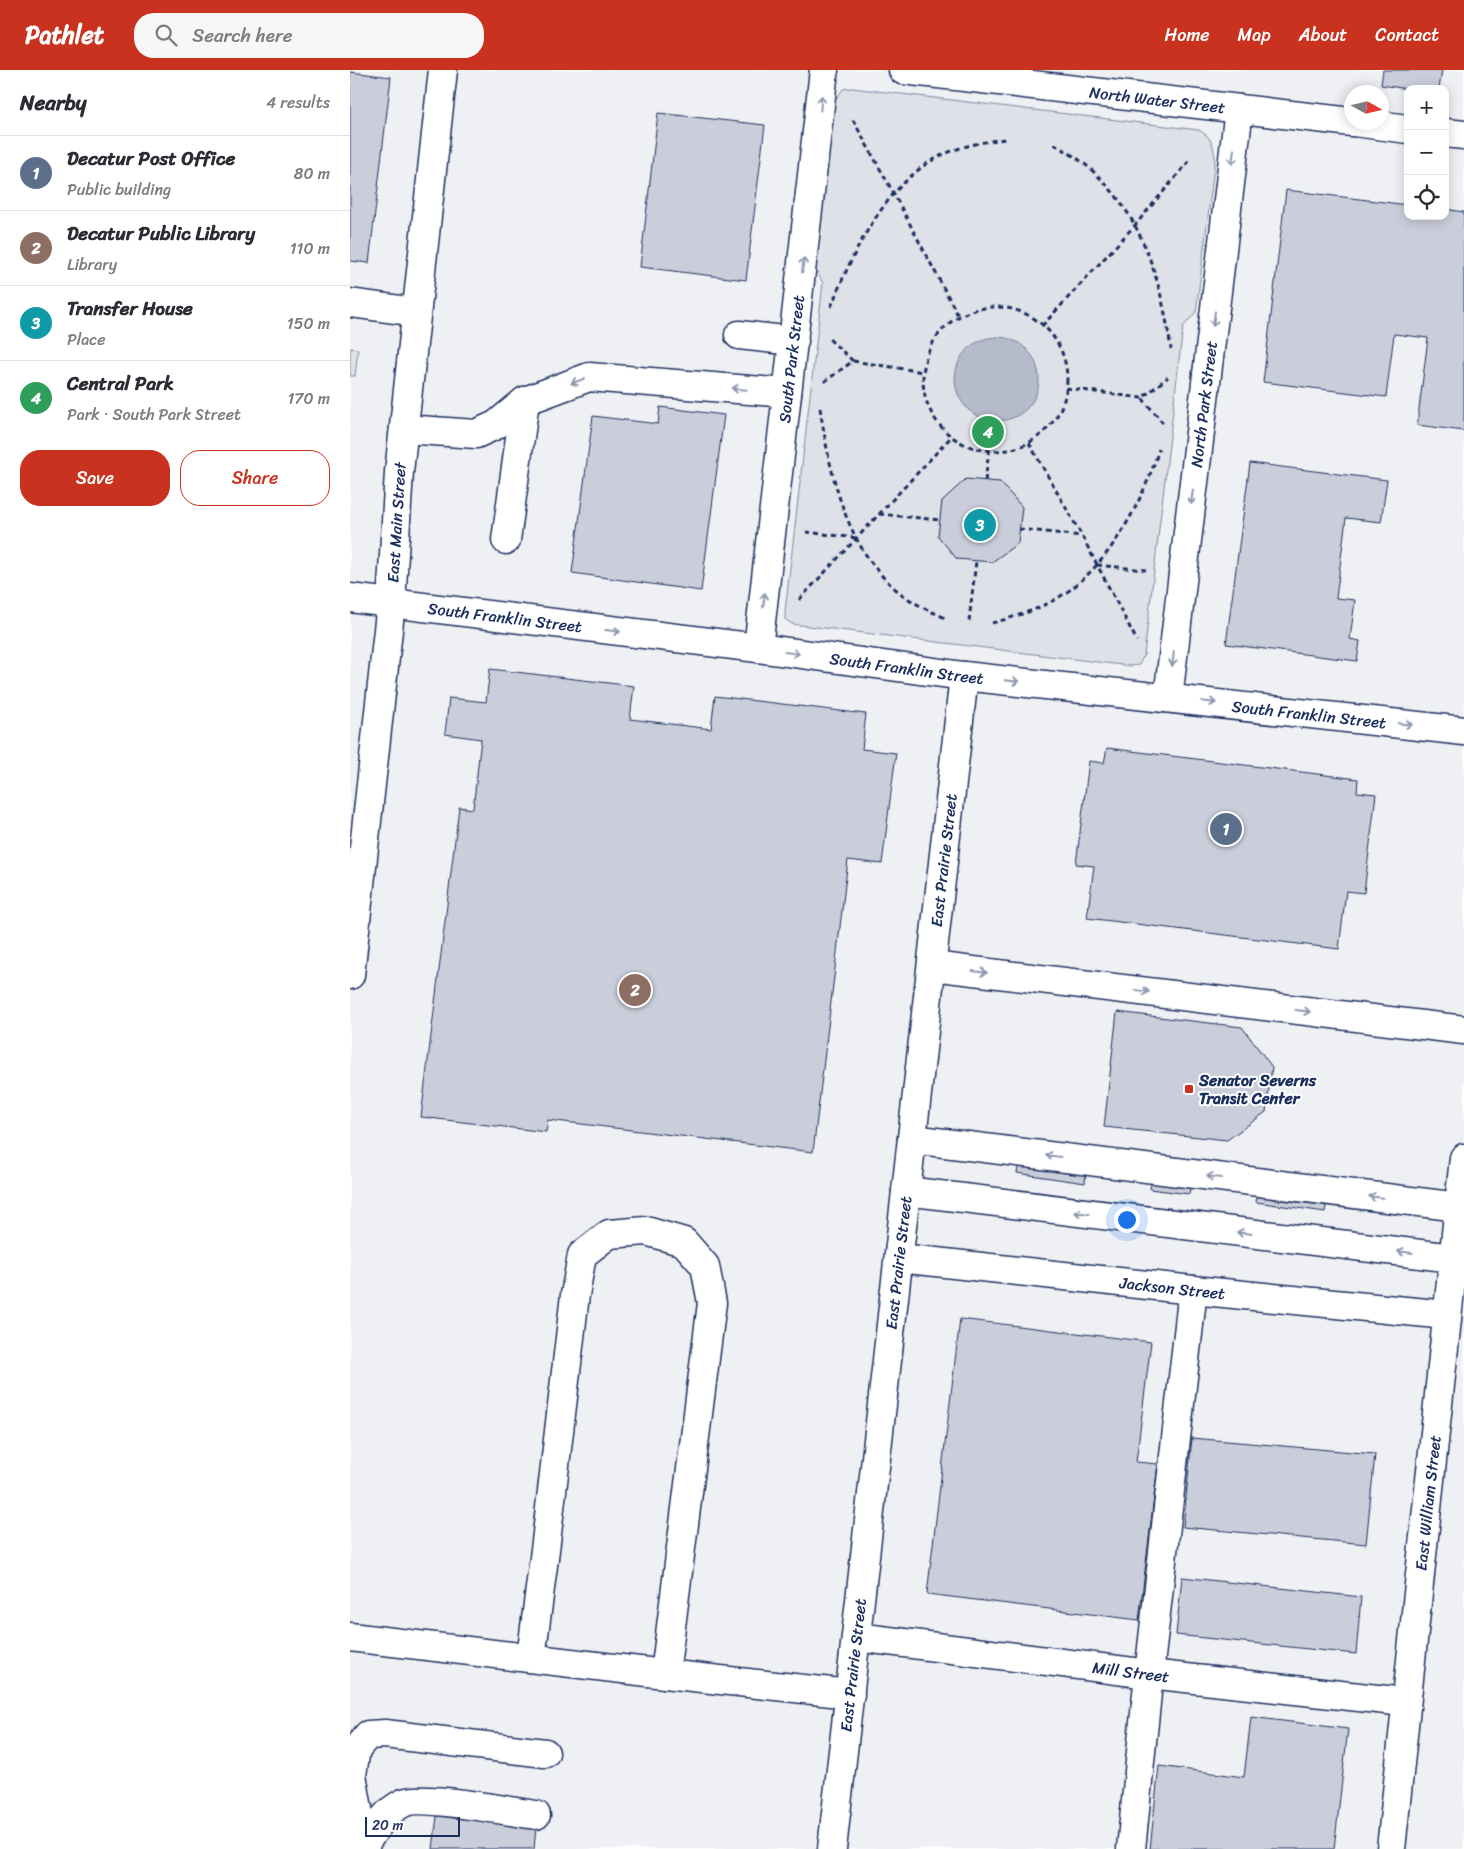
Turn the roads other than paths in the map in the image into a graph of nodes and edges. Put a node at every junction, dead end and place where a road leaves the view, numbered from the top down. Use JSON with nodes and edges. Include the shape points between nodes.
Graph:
{"nodes":[{"id":1,"x":443,"y":70,"type":"edge"},
{"id":2,"x":824,"y":70,"type":"edge"},
{"id":3,"x":903,"y":70,"type":"edge"},
{"id":4,"x":1017,"y":76,"type":"edge"},
{"id":5,"x":1239,"y":109,"type":"junction"},
{"id":6,"x":1344,"y":121,"type":"edge"},
{"id":7,"x":1389,"y":127,"type":"edge"},
{"id":8,"x":1404,"y":128,"type":"edge"},
{"id":9,"x":1449,"y":133,"type":"edge"},
{"id":10,"x":1464,"y":135,"type":"edge"},
{"id":11,"x":350,"y":303,"type":"edge"},
{"id":12,"x":416,"y":312,"type":"junction"},
{"id":13,"x":739,"y":335,"type":"dead end"},
{"id":14,"x":794,"y":341,"type":"junction"},
{"id":15,"x":787,"y":393,"type":"junction"},
{"id":16,"x":525,"y":401,"type":"junction"},
{"id":17,"x":404,"y":429,"type":"junction"},
{"id":18,"x":506,"y":540,"type":"dead end"},
{"id":19,"x":350,"y":598,"type":"edge"},
{"id":20,"x":391,"y":603,"type":"junction"},
{"id":21,"x":758,"y":648,"type":"junction"},
{"id":22,"x":964,"y":676,"type":"junction"},
{"id":23,"x":1168,"y":698,"type":"junction"},
{"id":24,"x":1464,"y":731,"type":"edge"},
{"id":25,"x":932,"y":966,"type":"junction"},
{"id":26,"x":350,"y":975,"type":"edge"},
{"id":27,"x":1464,"y":1030,"type":"edge"},
{"id":28,"x":912,"y":1138,"type":"junction"},
{"id":29,"x":1464,"y":1158,"type":"edge"},
{"id":30,"x":906,"y":1191,"type":"junction"},
{"id":31,"x":1459,"y":1207,"type":"junction"},
{"id":32,"x":899,"y":1258,"type":"junction"},
{"id":33,"x":1453,"y":1258,"type":"junction"},
{"id":34,"x":1193,"y":1290,"type":"junction"},
{"id":35,"x":1447,"y":1315,"type":"junction"},
{"id":36,"x":350,"y":1636,"type":"edge"},
{"id":37,"x":856,"y":1637,"type":"junction"},
{"id":38,"x":531,"y":1658,"type":"junction"},
{"id":39,"x":665,"y":1674,"type":"junction"},
{"id":40,"x":1149,"y":1674,"type":"junction"},
{"id":41,"x":850,"y":1694,"type":"junction"},
{"id":42,"x":1405,"y":1702,"type":"junction"},
{"id":43,"x":545,"y":1753,"type":"dead end"},
{"id":44,"x":536,"y":1815,"type":"dead end"},
{"id":45,"x":360,"y":1845,"type":"edge"},
{"id":46,"x":832,"y":1849,"type":"edge"},
{"id":47,"x":1131,"y":1849,"type":"edge"},
{"id":48,"x":1391,"y":1849,"type":"edge"}],
"edges":[{"from":1,"to":12,"type":"street","name":"East Main Street"},
{"from":14,"to":2,"type":"street","name":"South Park Street","one_way":true},
{"from":3,"to":4,"type":"street","name":"North Water Street"},
{"from":4,"to":5,"type":"street","name":"North Water Street"},
{"from":5,"to":6,"type":"street","name":"North Water Street"},
{"from":5,"to":23,"type":"street","name":"North Park Street","one_way":true},
{"from":7,"to":8,"type":"street","name":"North Water Street"},
{"from":9,"to":10,"type":"street"},
{"from":11,"to":12,"type":"street"},
{"from":12,"to":17,"type":"street","name":"East Main Street"},
{"from":13,"to":14,"type":"street"},
{"from":14,"to":15,"type":"street","name":"South Park Street"},
{"from":15,"to":16,"type":"street","one_way":true,"via":[[589,377]]},
{"from":21,"to":15,"type":"street","name":"South Park Street","one_way":true},
{"from":16,"to":17,"type":"street","via":[[496,425],[476,434]]},
{"from":16,"to":18,"type":"street"},
{"from":17,"to":20,"type":"street","name":"East Main Street"},
{"from":19,"to":20,"type":"street","name":"South Franklin Street"},
{"from":20,"to":21,"type":"street","name":"South Franklin Street","one_way":true},
{"from":20,"to":26,"type":"street","name":"East Main Street"},
{"from":21,"to":22,"type":"street","name":"South Franklin Street","one_way":true},
{"from":22,"to":23,"type":"street","name":"South Franklin Street","one_way":true},
{"from":22,"to":25,"type":"street","name":"East Prairie Street"},
{"from":23,"to":24,"type":"street","name":"South Franklin Street","one_way":true},
{"from":25,"to":27,"type":"street","one_way":true},
{"from":25,"to":28,"type":"street","name":"East Prairie Street"},
{"from":28,"to":30,"type":"street","name":"East Prairie Street"},
{"from":31,"to":28,"type":"street","one_way":true},
{"from":29,"to":31,"type":"street","name":"East William Street"},
{"from":30,"to":32,"type":"street","name":"East Prairie Street"},
{"from":33,"to":30,"type":"street","one_way":true},
{"from":31,"to":33,"type":"street","name":"East William Street"},
{"from":32,"to":34,"type":"street","name":"Jackson Street"},
{"from":32,"to":37,"type":"street","name":"East Prairie Street"},
{"from":33,"to":35,"type":"street","name":"East William Street"},
{"from":34,"to":35,"type":"street","name":"Jackson Street"},
{"from":34,"to":40,"type":"street"},
{"from":35,"to":42,"type":"street","name":"East William Street"},
{"from":36,"to":38,"type":"street"},
{"from":37,"to":40,"type":"street","name":"Mill Street"},
{"from":37,"to":41,"type":"street","name":"East Prairie Street"},
{"from":38,"to":39,"type":"street"},
{"from":38,"to":39,"type":"street","via":[[573,1304],[582,1255],[609,1234],[646,1231],[684,1242],[705,1266],[712,1303]]},
{"from":39,"to":41,"type":"street"},
{"from":40,"to":42,"type":"street","name":"Mill Street"},
{"from":40,"to":47,"type":"street"},
{"from":41,"to":46,"type":"street","name":"East Prairie Street"},
{"from":42,"to":48,"type":"street","name":"East William Street"},
{"from":43,"to":45,"type":"street","via":[[385,1734],[368,1735],[356,1749],[352,1775]]},
{"from":44,"to":45,"type":"street","via":[[434,1801],[404,1802],[383,1817]]}]}
